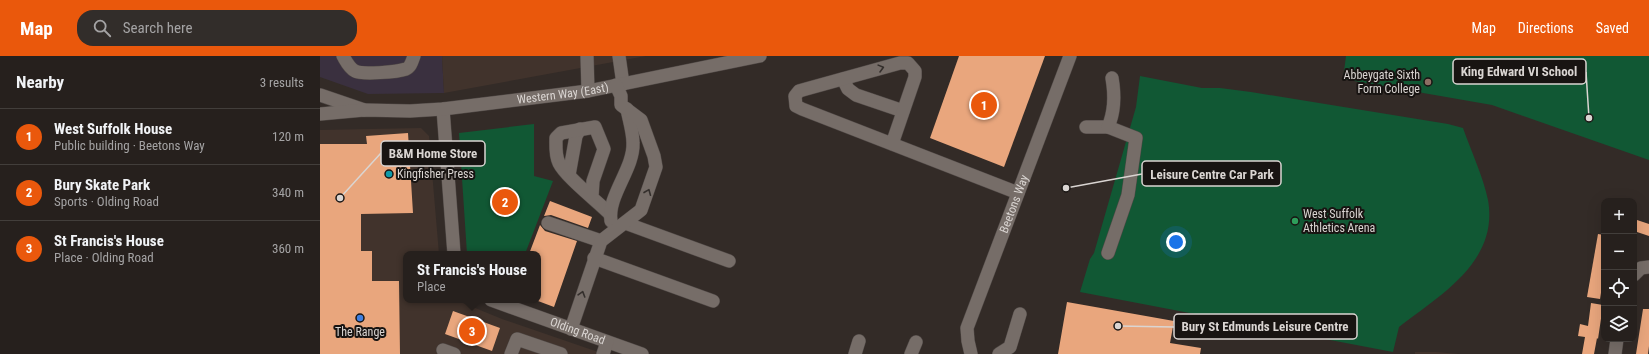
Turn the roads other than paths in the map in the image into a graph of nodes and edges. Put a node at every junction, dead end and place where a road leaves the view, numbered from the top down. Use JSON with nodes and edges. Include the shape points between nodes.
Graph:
{"nodes":[{"id":1,"x":343,"y":56,"type":"edge"},
{"id":2,"x":414,"y":56,"type":"edge"},
{"id":3,"x":587,"y":56,"type":"edge"},
{"id":4,"x":619,"y":56,"type":"edge"},
{"id":5,"x":760,"y":56,"type":"edge"},
{"id":6,"x":1070,"y":56,"type":"edge"},
{"id":7,"x":843,"y":78,"type":"junction"},
{"id":8,"x":1112,"y":78,"type":"dead end"},
{"id":9,"x":619,"y":84,"type":"junction"},
{"id":10,"x":588,"y":91,"type":"junction"},
{"id":11,"x":320,"y":94,"type":"edge"},
{"id":12,"x":624,"y":107,"type":"junction"},
{"id":13,"x":443,"y":109,"type":"junction"},
{"id":14,"x":364,"y":110,"type":"junction"},
{"id":15,"x":903,"y":111,"type":"junction"},
{"id":16,"x":320,"y":114,"type":"edge"},
{"id":17,"x":1086,"y":127,"type":"dead end"},
{"id":18,"x":1108,"y":127,"type":"junction"},
{"id":19,"x":580,"y":129,"type":"junction"},
{"id":20,"x":892,"y":144,"type":"junction"},
{"id":21,"x":569,"y":175,"type":"junction"},
{"id":22,"x":1018,"y":193,"type":"junction"},
{"id":23,"x":592,"y":197,"type":"junction"},
{"id":24,"x":612,"y":209,"type":"junction"},
{"id":25,"x":548,"y":223,"type":"dead end"},
{"id":26,"x":626,"y":223,"type":"junction"},
{"id":27,"x":613,"y":230,"type":"junction"},
{"id":28,"x":601,"y":241,"type":"junction"},
{"id":29,"x":454,"y":251,"type":"edge"},
{"id":30,"x":1108,"y":253,"type":"dead end"},
{"id":31,"x":594,"y":258,"type":"junction"},
{"id":32,"x":729,"y":261,"type":"dead end"},
{"id":33,"x":1649,"y":267,"type":"edge"},
{"id":34,"x":1637,"y":272,"type":"edge"},
{"id":35,"x":713,"y":301,"type":"dead end"},
{"id":36,"x":499,"y":303,"type":"edge"},
{"id":37,"x":1020,"y":314,"type":"dead end"},
{"id":38,"x":571,"y":330,"type":"junction"},
{"id":39,"x":859,"y":341,"type":"dead end"},
{"id":40,"x":1617,"y":342,"type":"edge"},
{"id":41,"x":605,"y":348,"type":"edge"},
{"id":42,"x":511,"y":354,"type":"edge"},
{"id":43,"x":561,"y":354,"type":"edge"},
{"id":44,"x":642,"y":354,"type":"edge"},
{"id":45,"x":855,"y":354,"type":"edge"},
{"id":46,"x":971,"y":354,"type":"edge"},
{"id":47,"x":999,"y":354,"type":"edge"},
{"id":48,"x":1615,"y":354,"type":"edge"}],
"edges":[{"from":1,"to":2,"type":"street","via":[[355,71],[367,73],[406,69]]},
{"from":3,"to":10,"type":"street"},
{"from":4,"to":9,"type":"street"},
{"from":5,"to":9,"type":"street","name":"Western Way (East)"},
{"from":6,"to":22,"type":"street","name":"Beetons Way"},
{"from":7,"to":15,"type":"street","via":[[848,89],[856,95]]},
{"from":7,"to":15,"type":"street","one_way":true,"via":[[908,63],[915,71],[915,77]]},
{"from":7,"to":20,"type":"street","via":[[799,91],[795,96],[796,106]]},
{"from":8,"to":18,"type":"street","via":[[1115,96]]},
{"from":9,"to":10,"type":"street","name":"Western Way (East)"},
{"from":9,"to":12,"type":"street"},
{"from":10,"to":13,"type":"street","name":"Western Way (East)"},
{"from":11,"to":14,"type":"street","name":"Western Way (East)"},
{"from":12,"to":24,"type":"street","via":[[621,124],[630,159]]},
{"from":26,"to":12,"type":"street","one_way":true,"via":[[640,210],[656,167],[641,120]]},
{"from":13,"to":14,"type":"street","name":"Western Way (East)","via":[[410,112]]},
{"from":13,"to":29,"type":"street"},
{"from":14,"to":16,"type":"street","name":"Western Way (East)"},
{"from":15,"to":20,"type":"street"},
{"from":17,"to":18,"type":"street"},
{"from":18,"to":30,"type":"street","via":[[1136,138],[1128,195]]},
{"from":19,"to":21,"type":"street","via":[[576,136]]},
{"from":19,"to":21,"type":"street","via":[[561,133],[556,138],[555,152],[559,163]]},
{"from":19,"to":23,"type":"street","via":[[595,127],[604,150],[593,181]]},
{"from":20,"to":22,"type":"street"},
{"from":21,"to":23,"type":"street"},
{"from":22,"to":46,"type":"street","name":"Beetons Way","via":[[967,328]]},
{"from":23,"to":24,"type":"street"},
{"from":24,"to":27,"type":"street"},
{"from":25,"to":28,"type":"street"},
{"from":26,"to":27,"type":"street"},
{"from":26,"to":32,"type":"street"},
{"from":27,"to":28,"type":"street"},
{"from":28,"to":31,"type":"street"},
{"from":31,"to":35,"type":"street"},
{"from":38,"to":31,"type":"street","one_way":true},
{"from":33,"to":34,"type":"street","via":[[1641,268]]},
{"from":36,"to":38,"type":"street","name":"Olding Road"},
{"from":37,"to":47,"type":"street","via":[[1010,346]]},
{"from":38,"to":41,"type":"street","name":"Olding Road"},
{"from":39,"to":45,"type":"street"},
{"from":40,"to":48,"type":"street"},
{"from":41,"to":44,"type":"street","name":"Olding Road"},
{"from":42,"to":43,"type":"street","via":[[517,339]]}]}
